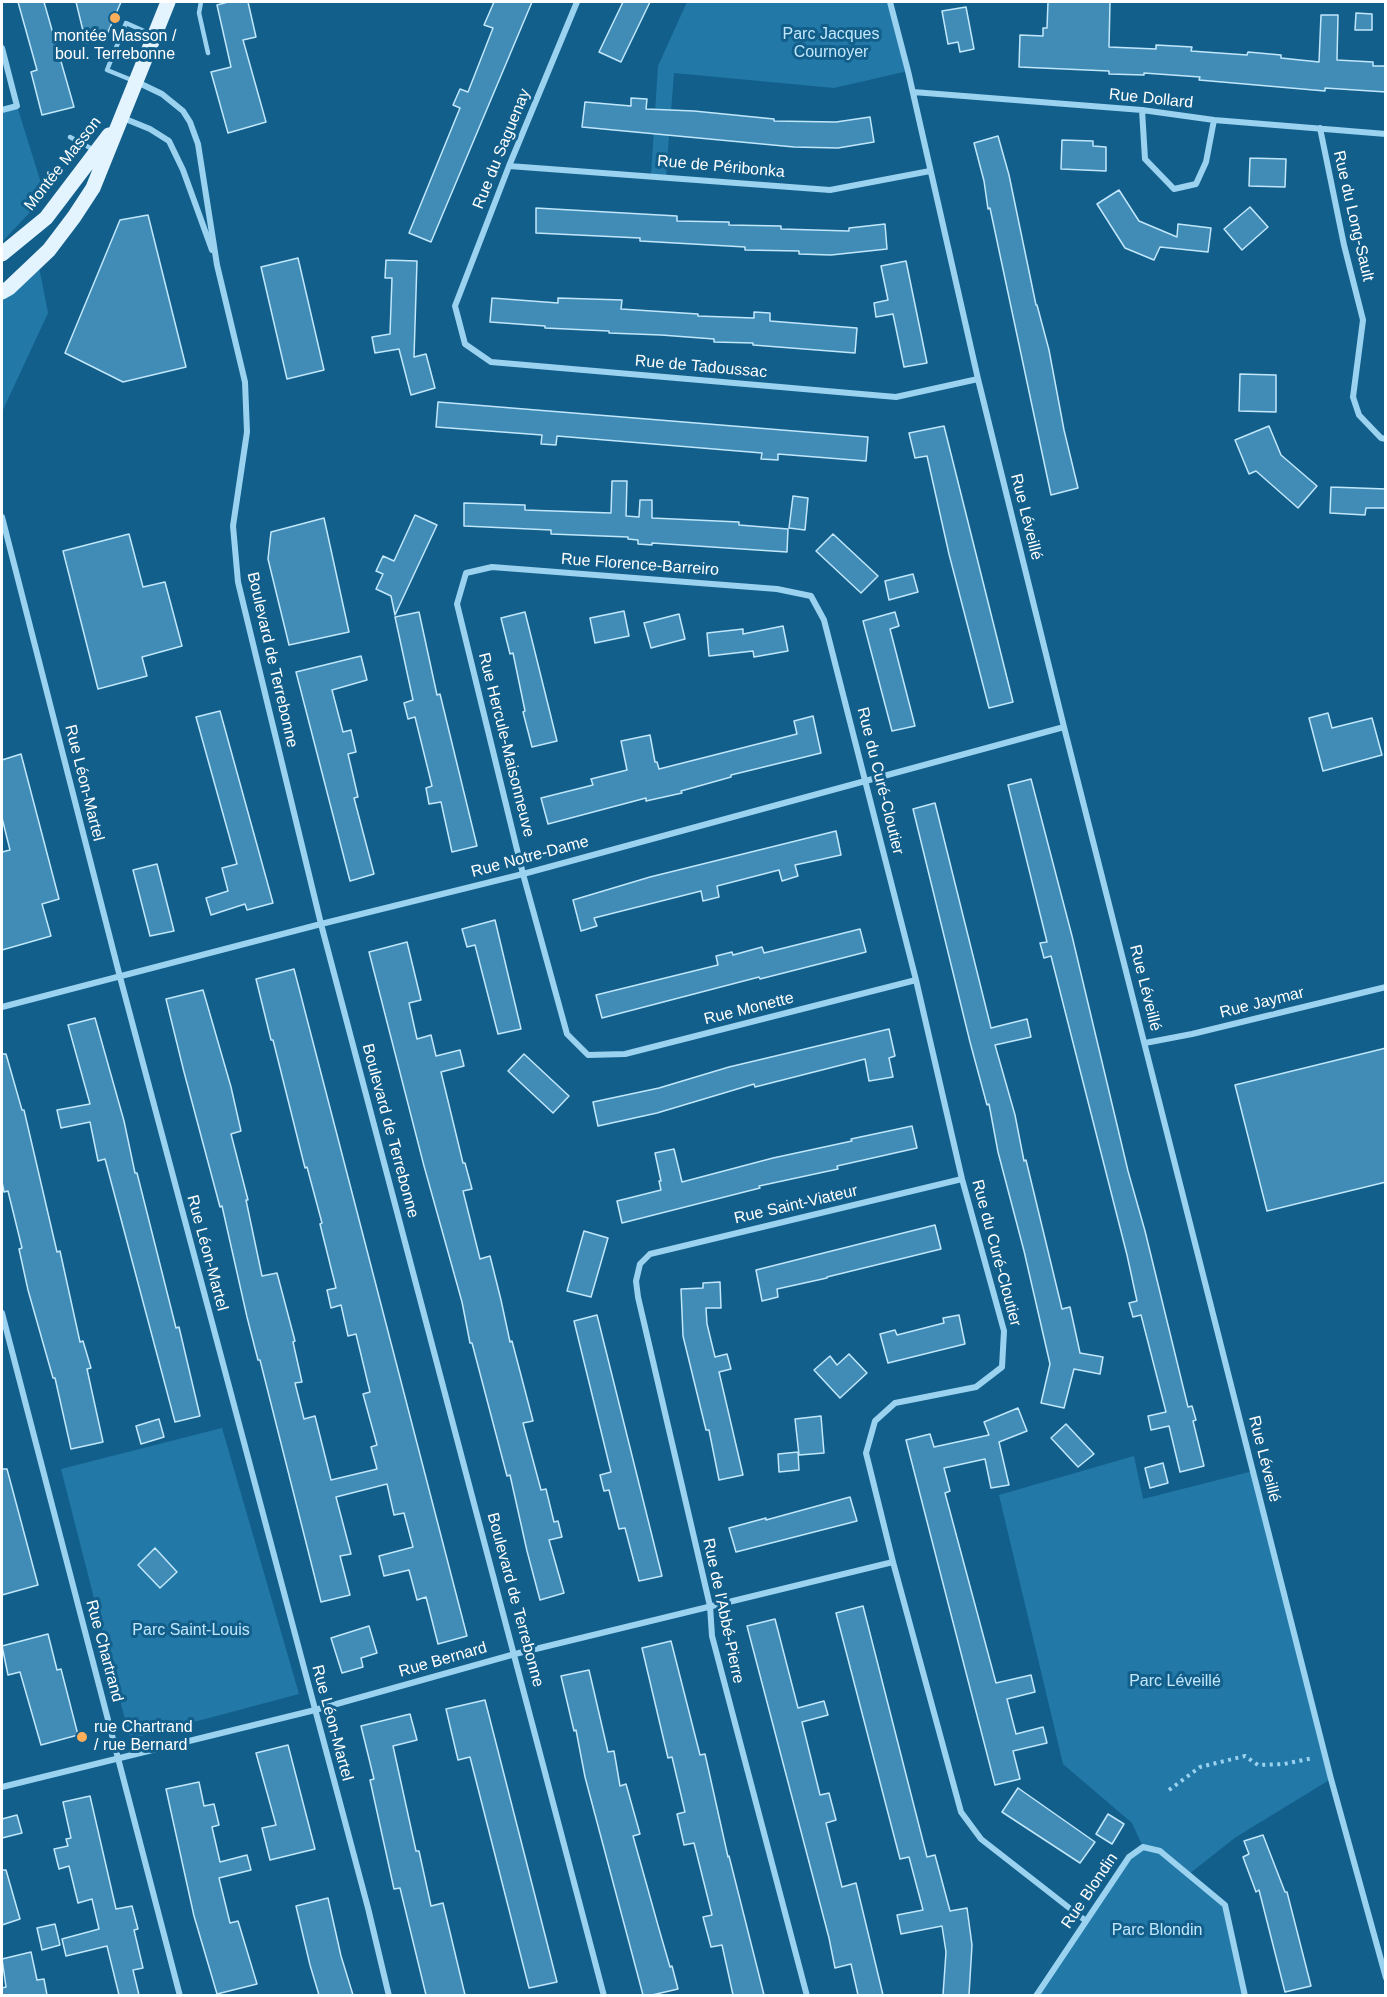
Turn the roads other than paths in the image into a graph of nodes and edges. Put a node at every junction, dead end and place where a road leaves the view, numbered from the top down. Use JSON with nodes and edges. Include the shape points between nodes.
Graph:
{"nodes":[{"id":1,"x":168,"y":2,"type":"edge"},
{"id":2,"x":201,"y":2,"type":"edge"},
{"id":3,"x":577,"y":2,"type":"edge"},
{"id":4,"x":890,"y":2,"type":"edge"},
{"id":5,"x":155,"y":36,"type":"junction"},
{"id":6,"x":2,"y":48,"type":"edge"},
{"id":7,"x":208,"y":53,"type":"dead end"},
{"id":8,"x":137,"y":82,"type":"junction"},
{"id":9,"x":913,"y":92,"type":"junction"},
{"id":10,"x":2,"y":110,"type":"edge"},
{"id":11,"x":1142,"y":110,"type":"junction"},
{"id":12,"x":122,"y":118,"type":"junction"},
{"id":13,"x":1214,"y":120,"type":"junction"},
{"id":14,"x":1320,"y":128,"type":"junction"},
{"id":15,"x":1386,"y":134,"type":"edge"},
{"id":16,"x":70,"y":137,"type":"dead end"},
{"id":17,"x":102,"y":153,"type":"junction"},
{"id":18,"x":509,"y":166,"type":"junction"},
{"id":19,"x":930,"y":171,"type":"junction"},
{"id":20,"x":2,"y":254,"type":"edge"},
{"id":21,"x":217,"y":265,"type":"junction"},
{"id":22,"x":2,"y":292,"type":"edge"},
{"id":23,"x":455,"y":306,"type":"joint"},
{"id":24,"x":978,"y":379,"type":"junction"},
{"id":25,"x":1386,"y":439,"type":"edge"},
{"id":26,"x":2,"y":517,"type":"edge"},
{"id":27,"x":466,"y":573,"type":"joint"},
{"id":28,"x":811,"y":596,"type":"joint"},
{"id":29,"x":1064,"y":727,"type":"junction"},
{"id":30,"x":866,"y":780,"type":"junction"},
{"id":31,"x":524,"y":874,"type":"junction"},
{"id":32,"x":321,"y":924,"type":"junction"},
{"id":33,"x":120,"y":977,"type":"junction"},
{"id":34,"x":916,"y":980,"type":"junction"},
{"id":35,"x":1386,"y":987,"type":"edge"},
{"id":36,"x":2,"y":1007,"type":"edge"},
{"id":37,"x":1145,"y":1043,"type":"junction"},
{"id":38,"x":588,"y":1055,"type":"joint"},
{"id":39,"x":962,"y":1179,"type":"junction"},
{"id":40,"x":640,"y":1264,"type":"joint"},
{"id":41,"x":2,"y":1313,"type":"edge"},
{"id":42,"x":893,"y":1562,"type":"junction"},
{"id":43,"x":710,"y":1606,"type":"junction"},
{"id":44,"x":515,"y":1654,"type":"junction"},
{"id":45,"x":315,"y":1710,"type":"junction"},
{"id":46,"x":119,"y":1759,"type":"junction"},
{"id":47,"x":2,"y":1787,"type":"edge"},
{"id":48,"x":1086,"y":1921,"type":"junction"},
{"id":49,"x":1386,"y":1978,"type":"edge"},
{"id":50,"x":180,"y":1995,"type":"edge"},
{"id":51,"x":389,"y":1995,"type":"edge"},
{"id":52,"x":604,"y":1995,"type":"edge"},
{"id":53,"x":807,"y":1995,"type":"edge"},
{"id":54,"x":1036,"y":1995,"type":"edge"},
{"id":55,"x":1245,"y":1995,"type":"edge"}],
"edges":[{"from":1,"to":5,"type":"main road","name":"Montée Masson"},
{"from":2,"to":7,"type":"lane","via":[[199,13]]},
{"from":3,"to":18,"type":"street","name":"Rue du Saguenay"},
{"from":4,"to":9,"type":"street","name":"Rue Léveillé"},
{"from":5,"to":8,"type":"main road","name":"Montée Masson"},
{"from":5,"to":8,"type":"lane","via":[[126,23],[107,70]]},
{"from":6,"to":10,"type":"street","via":[[17,106]]},
{"from":8,"to":12,"type":"main road","name":"Montée Masson"},
{"from":8,"to":21,"type":"street","name":"Boulevard de Terrebonne","via":[[176,104],[195,133]]},
{"from":9,"to":11,"type":"street","name":"Rue Dollard"},
{"from":9,"to":19,"type":"street","name":"Rue Léveillé"},
{"from":11,"to":13,"type":"street","name":"Rue Dollard"},
{"from":11,"to":13,"type":"street","via":[[1145,159],[1174,189],[1196,183],[1206,162]]},
{"from":12,"to":17,"type":"main road","name":"Montée Masson"},
{"from":12,"to":21,"type":"street","name":"Boulevard de Terrebonne","via":[[169,141]]},
{"from":13,"to":14,"type":"street","name":"Rue Dollard"},
{"from":14,"to":15,"type":"street","name":"Rue Dollard"},
{"from":14,"to":25,"type":"street","name":"Rue du Long-Sault","via":[[1363,320],[1353,398],[1359,415]]},
{"from":16,"to":17,"type":"lane"},
{"from":17,"to":20,"type":"main road","name":"Montée Masson","via":[[46,218]]},
{"from":17,"to":22,"type":"main road","name":"Montée Masson","via":[[93,188],[63,233],[38,262]]},
{"from":18,"to":19,"type":"street","name":"Rue de Péribonka","via":[[830,190]]},
{"from":18,"to":23,"type":"street","name":"Rue du Saguenay"},
{"from":19,"to":24,"type":"street","name":"Rue Léveillé"},
{"from":21,"to":32,"type":"street","name":"Boulevard de Terrebonne","via":[[245,382],[247,432],[233,526],[238,582]]},
{"from":23,"to":24,"type":"street","name":"Rue de Tadoussac","via":[[465,344],[491,362],[896,397]]},
{"from":24,"to":29,"type":"street","name":"Rue Léveillé"},
{"from":26,"to":33,"type":"street","name":"Rue Léon-Martel"},
{"from":27,"to":28,"type":"street","name":"Rue Florence-Barreiro","via":[[492,567],[777,589]]},
{"from":27,"to":31,"type":"street","name":"Rue Hercule-Maisonneuve","via":[[457,604]]},
{"from":28,"to":30,"type":"street","name":"Rue du Curé-Cloutier","via":[[824,620]]},
{"from":29,"to":30,"type":"street","name":"Rue Notre-Dame"},
{"from":29,"to":37,"type":"street","name":"Rue Léveillé"},
{"from":30,"to":31,"type":"street","name":"Rue Notre-Dame"},
{"from":30,"to":34,"type":"street","name":"Rue du Curé-Cloutier"},
{"from":31,"to":32,"type":"street","name":"Rue Notre-Dame"},
{"from":31,"to":38,"type":"street","name":"Rue Hercule-Maisonneuve","via":[[567,1034]]},
{"from":32,"to":33,"type":"street","name":"Rue Notre-Dame"},
{"from":32,"to":44,"type":"street","name":"Boulevard de Terrebonne"},
{"from":33,"to":36,"type":"street","name":"Rue Notre-Dame"},
{"from":33,"to":45,"type":"street","name":"Rue Léon-Martel"},
{"from":34,"to":38,"type":"street","name":"Rue Monette","via":[[625,1054]]},
{"from":34,"to":39,"type":"street","name":"Rue du Curé-Cloutier"},
{"from":35,"to":37,"type":"street","name":"Rue Jaymar"},
{"from":37,"to":49,"type":"street","name":"Rue Léveillé"},
{"from":39,"to":40,"type":"street","name":"Rue Saint-Viateur","via":[[650,1254]]},
{"from":39,"to":42,"type":"street","name":"Rue du Curé-Cloutier","via":[[1004,1331],[1002,1367],[976,1387],[895,1403],[875,1420],[866,1453]]},
{"from":40,"to":43,"type":"street","name":"Rue de l'Abbé-Pierre","via":[[638,1297]]},
{"from":41,"to":46,"type":"street","name":"Rue Chartrand"},
{"from":42,"to":43,"type":"street","name":"Rue Bernard"},
{"from":42,"to":48,"type":"street","name":"Rue du Curé-Cloutier","via":[[961,1812],[981,1839]]},
{"from":43,"to":44,"type":"street","name":"Rue Bernard"},
{"from":43,"to":53,"type":"street","name":"Rue de l'Abbé-Pierre","via":[[712,1636]]},
{"from":44,"to":45,"type":"street","name":"Rue Bernard"},
{"from":44,"to":52,"type":"street","name":"Boulevard de Terrebonne"},
{"from":45,"to":46,"type":"street","name":"Rue Bernard"},
{"from":45,"to":51,"type":"street","name":"Rue Léon-Martel"},
{"from":46,"to":47,"type":"street","name":"Rue Bernard"},
{"from":46,"to":50,"type":"street","name":"Rue Chartrand"},
{"from":48,"to":54,"type":"street","name":"Rue Blondin"},
{"from":48,"to":55,"type":"street","name":"Rue Blondin","via":[[1129,1857],[1143,1847],[1160,1851],[1225,1905]]}]}
